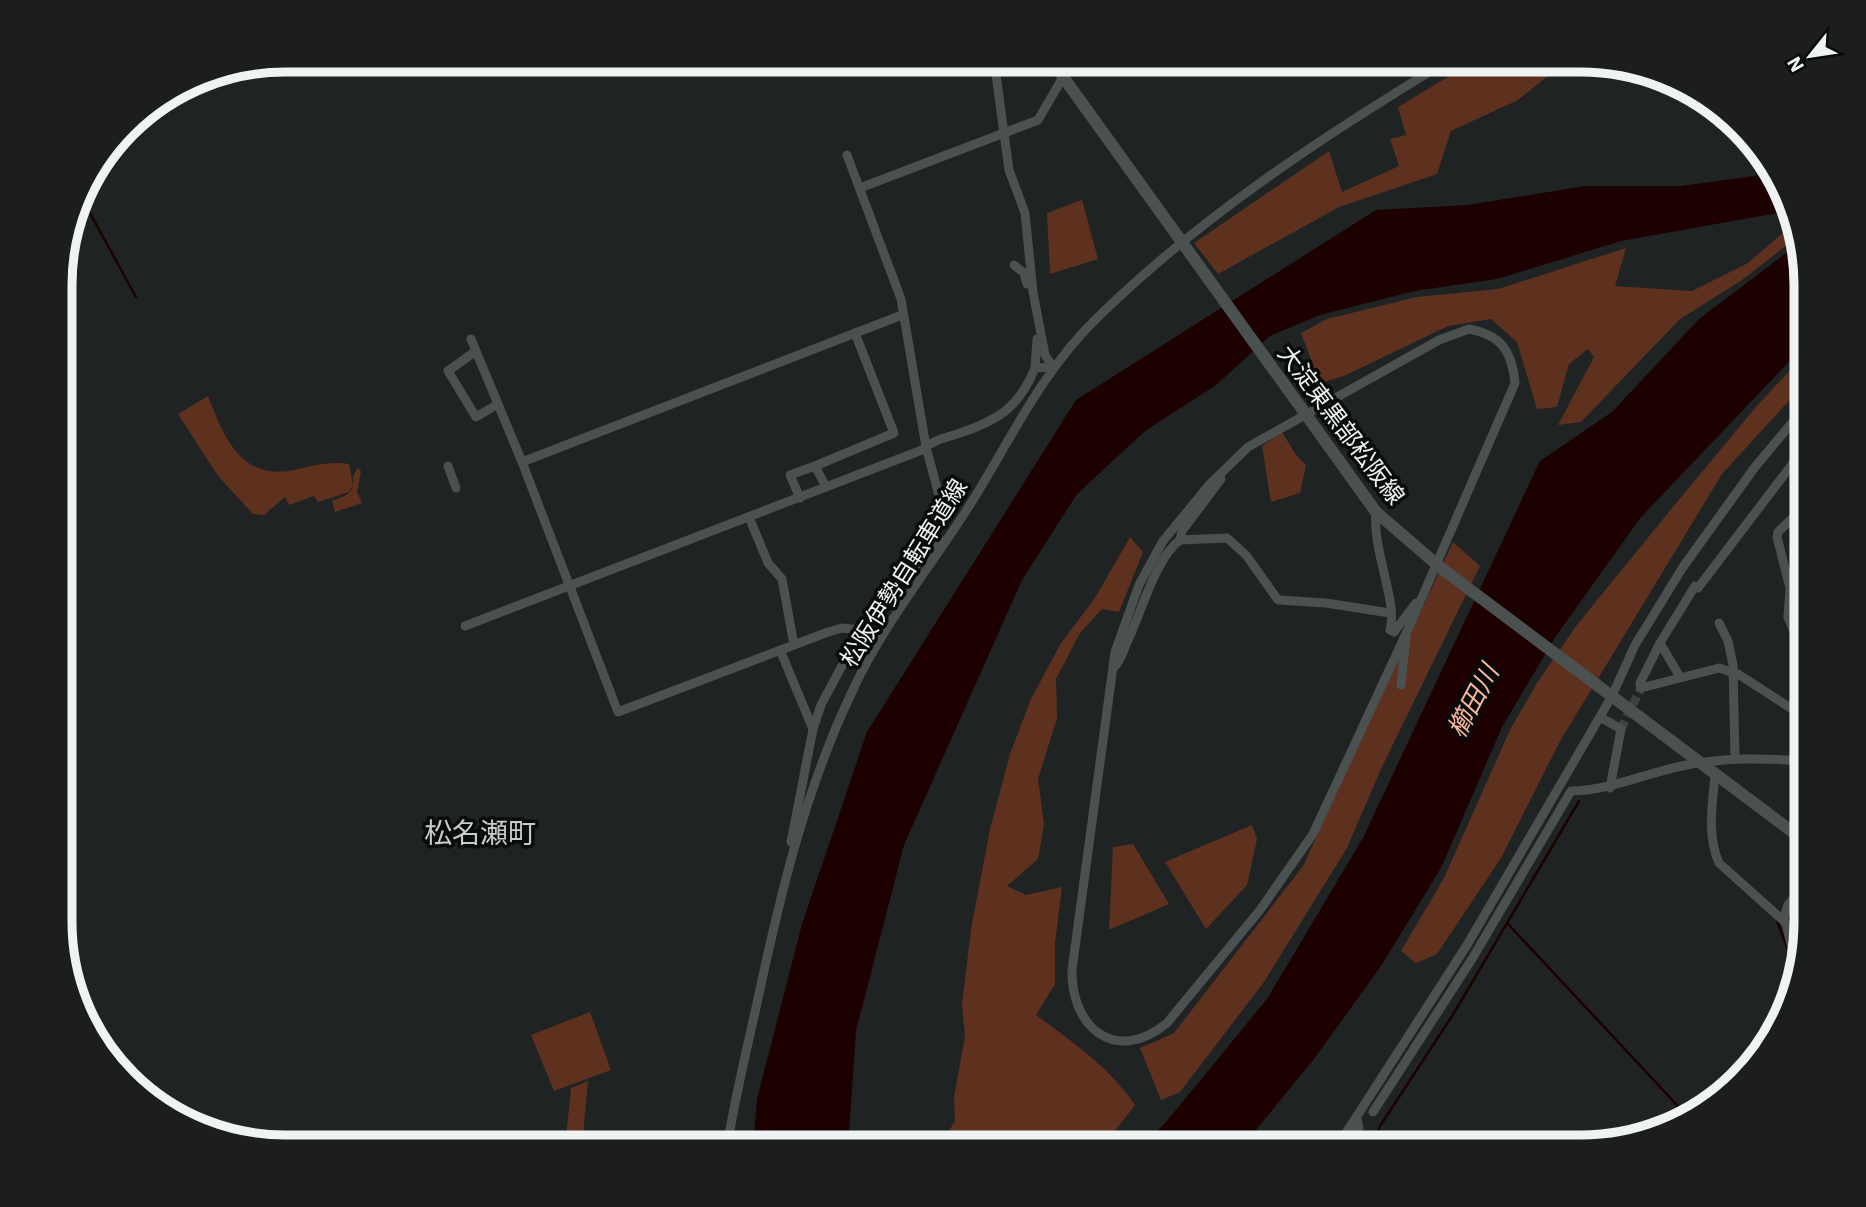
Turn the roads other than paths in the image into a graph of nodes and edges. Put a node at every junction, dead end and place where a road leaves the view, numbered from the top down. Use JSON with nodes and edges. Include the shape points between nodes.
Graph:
{"nodes":[{"id":1,"x":996,"y":72,"type":"edge"},
{"id":2,"x":1061,"y":72,"type":"edge"},
{"id":3,"x":1066,"y":72,"type":"edge"},
{"id":4,"x":1429,"y":72,"type":"edge"},
{"id":5,"x":1064,"y":75,"type":"junction"},
{"id":6,"x":1003,"y":132,"type":"junction"},
{"id":7,"x":847,"y":155,"type":"dead end"},
{"id":8,"x":860,"y":188,"type":"junction"},
{"id":9,"x":1184,"y":245,"type":"junction"},
{"id":10,"x":1014,"y":265,"type":"dead end"},
{"id":11,"x":1033,"y":292,"type":"junction"},
{"id":12,"x":901,"y":315,"type":"junction"},
{"id":13,"x":855,"y":333,"type":"junction"},
{"id":14,"x":471,"y":339,"type":"dead end"},
{"id":15,"x":476,"y":351,"type":"junction"},
{"id":16,"x":1053,"y":367,"type":"junction"},
{"id":17,"x":1035,"y":368,"type":"junction"},
{"id":18,"x":498,"y":404,"type":"junction"},
{"id":19,"x":1304,"y":412,"type":"junction"},
{"id":20,"x":1794,"y":420,"type":"edge"},
{"id":21,"x":926,"y":447,"type":"junction"},
{"id":22,"x":523,"y":462,"type":"junction"},
{"id":23,"x":1794,"y":462,"type":"edge"},
{"id":24,"x":1227,"y":465,"type":"junction"},
{"id":25,"x":447,"y":466,"type":"dead end"},
{"id":26,"x":815,"y":466,"type":"junction"},
{"id":27,"x":826,"y":486,"type":"junction"},
{"id":28,"x":456,"y":488,"type":"dead end"},
{"id":29,"x":800,"y":498,"type":"junction"},
{"id":30,"x":1376,"y":512,"type":"junction"},
{"id":31,"x":1794,"y":516,"type":"edge"},
{"id":32,"x":750,"y":517,"type":"junction"},
{"id":33,"x":1180,"y":540,"type":"junction"},
{"id":34,"x":947,"y":541,"type":"junction"},
{"id":35,"x":1438,"y":565,"type":"junction"},
{"id":36,"x":570,"y":587,"type":"junction"},
{"id":37,"x":891,"y":589,"type":"junction"},
{"id":38,"x":1418,"y":603,"type":"junction"},
{"id":39,"x":1390,"y":613,"type":"junction"},
{"id":40,"x":1794,"y":613,"type":"edge"},
{"id":41,"x":1788,"y":617,"type":"junction"},
{"id":42,"x":1719,"y":624,"type":"dead end"},
{"id":43,"x":465,"y":626,"type":"dead end"},
{"id":44,"x":861,"y":630,"type":"junction"},
{"id":45,"x":1794,"y":631,"type":"edge"},
{"id":46,"x":1405,"y":635,"type":"junction"},
{"id":47,"x":1660,"y":643,"type":"junction"},
{"id":48,"x":794,"y":645,"type":"junction"},
{"id":49,"x":780,"y":650,"type":"junction"},
{"id":50,"x":1112,"y":668,"type":"junction"},
{"id":51,"x":1732,"y":672,"type":"junction"},
{"id":52,"x":1680,"y":677,"type":"junction"},
{"id":53,"x":1401,"y":685,"type":"dead end"},
{"id":54,"x":1610,"y":695,"type":"junction"},
{"id":55,"x":1794,"y":711,"type":"edge"},
{"id":56,"x":1600,"y":717,"type":"junction"},
{"id":57,"x":813,"y":729,"type":"junction"},
{"id":58,"x":1735,"y":759,"type":"junction"},
{"id":59,"x":1794,"y":761,"type":"edge"},
{"id":60,"x":1702,"y":763,"type":"junction"},
{"id":61,"x":1715,"y":776,"type":"junction"},
{"id":62,"x":1610,"y":788,"type":"junction"},
{"id":63,"x":1794,"y":833,"type":"edge"},
{"id":64,"x":794,"y":852,"type":"junction"},
{"id":65,"x":1794,"y":898,"type":"edge"},
{"id":66,"x":1783,"y":920,"type":"junction"},
{"id":67,"x":1792,"y":951,"type":"edge"},
{"id":68,"x":1373,"y":1112,"type":"dead end"},
{"id":69,"x":1357,"y":1119,"type":"junction"},
{"id":70,"x":730,"y":1135,"type":"edge"},
{"id":71,"x":1346,"y":1135,"type":"edge"},
{"id":72,"x":1355,"y":1135,"type":"edge"}],
"edges":[{"from":1,"to":6,"type":"street"},
{"from":2,"to":5,"type":"main road","name":"大淀東黒部松阪線"},
{"from":3,"to":5,"type":"street"},
{"from":4,"to":9,"type":"street","name":"松阪伊勢自転車道線","via":[[1337,128]]},
{"from":5,"to":6,"type":"street","via":[[1038,120]]},
{"from":5,"to":9,"type":"main road","name":"大淀東黒部松阪線"},
{"from":6,"to":8,"type":"street"},
{"from":6,"to":11,"type":"street","via":[[1009,170],[1026,214]]},
{"from":7,"to":8,"type":"street"},
{"from":8,"to":12,"type":"street","via":[[895,278]]},
{"from":9,"to":16,"type":"street","name":"松阪伊勢自転車道線","via":[[1096,318]]},
{"from":9,"to":19,"type":"main road","name":"大淀東黒部松阪線"},
{"from":10,"to":11,"type":"street","via":[[1024,273]]},
{"from":11,"to":16,"type":"street","via":[[1045,355]]},
{"from":11,"to":17,"type":"street","via":[[1029,295],[1038,344]]},
{"from":12,"to":13,"type":"street"},
{"from":12,"to":21,"type":"street"},
{"from":13,"to":22,"type":"street"},
{"from":13,"to":26,"type":"street","via":[[894,433]]},
{"from":14,"to":15,"type":"street"},
{"from":15,"to":18,"type":"street"},
{"from":15,"to":18,"type":"street","via":[[448,371],[476,417]]},
{"from":16,"to":17,"type":"street"},
{"from":16,"to":34,"type":"street","name":"松阪伊勢自転車道線"},
{"from":17,"to":21,"type":"street","via":[[1009,411]]},
{"from":18,"to":22,"type":"street"},
{"from":19,"to":24,"type":"street"},
{"from":19,"to":30,"type":"main road","name":"大淀東黒部松阪線"},
{"from":19,"to":35,"type":"street","via":[[1459,332],[1480,331],[1495,336],[1506,347],[1515,383]]},
{"from":20,"to":54,"type":"street","via":[[1690,557]]},
{"from":21,"to":27,"type":"street"},
{"from":21,"to":37,"type":"street","via":[[944,514]]},
{"from":22,"to":36,"type":"street"},
{"from":23,"to":47,"type":"street","via":[[1698,589],[1695,586]]},
{"from":24,"to":33,"type":"street"},
{"from":24,"to":50,"type":"street","via":[[1163,541],[1139,585]]},
{"from":25,"to":28,"type":"street"},
{"from":26,"to":27,"type":"street"},
{"from":26,"to":29,"type":"street","via":[[790,475]]},
{"from":27,"to":29,"type":"street"},
{"from":29,"to":32,"type":"street"},
{"from":30,"to":35,"type":"main road","name":"大淀東黒部松阪線"},
{"from":30,"to":39,"type":"street","via":[[1378,558]]},
{"from":31,"to":41,"type":"street","via":[[1777,537],[1790,587]]},
{"from":32,"to":36,"type":"street"},
{"from":32,"to":48,"type":"street","via":[[768,563],[782,579]]},
{"from":33,"to":39,"type":"street","via":[[1227,538],[1246,555],[1278,600]]},
{"from":33,"to":50,"type":"street","via":[[1158,572],[1135,629]]},
{"from":34,"to":37,"type":"street","via":[[941,541]]},
{"from":34,"to":64,"type":"street","name":"松阪伊勢自転車道線","via":[[895,615],[851,692],[813,783]]},
{"from":35,"to":38,"type":"street"},
{"from":35,"to":54,"type":"main road","name":"大淀東黒部松阪線"},
{"from":36,"to":43,"type":"street"},
{"from":36,"to":49,"type":"street","via":[[618,712]]},
{"from":37,"to":44,"type":"street"},
{"from":38,"to":39,"type":"street","via":[[1394,632],[1390,630]]},
{"from":38,"to":46,"type":"street"},
{"from":40,"to":41,"type":"street"},
{"from":41,"to":45,"type":"street"},
{"from":42,"to":51,"type":"street"},
{"from":44,"to":48,"type":"street","via":[[842,628]]},
{"from":44,"to":57,"type":"street"},
{"from":46,"to":50,"type":"street","via":[[1297,861],[1167,1023],[1136,1041],[1120,1041],[1097,1032],[1080,1015],[1072,989]]},
{"from":46,"to":53,"type":"street"},
{"from":47,"to":52,"type":"street"},
{"from":47,"to":52,"type":"street","via":[[1641,688]]},
{"from":48,"to":49,"type":"street"},
{"from":49,"to":57,"type":"street"},
{"from":51,"to":52,"type":"street","via":[[1719,668]]},
{"from":51,"to":55,"type":"street"},
{"from":51,"to":58,"type":"street"},
{"from":54,"to":56,"type":"street"},
{"from":54,"to":60,"type":"main road","name":"大淀東黒部松阪線"},
{"from":56,"to":62,"type":"street","via":[[1621,729]]},
{"from":56,"to":69,"type":"street","via":[[1467,945]]},
{"from":57,"to":64,"type":"street","via":[[798,797],[791,843]]},
{"from":58,"to":59,"type":"street"},
{"from":58,"to":60,"type":"street"},
{"from":60,"to":61,"type":"main road","name":"大淀東黒部松阪線"},
{"from":60,"to":62,"type":"street"},
{"from":61,"to":63,"type":"main road","name":"大淀東黒部松阪線"},
{"from":61,"to":66,"type":"street","via":[[1711,832],[1719,863]]},
{"from":62,"to":68,"type":"street","via":[[1566,795],[1466,969]]},
{"from":64,"to":70,"type":"street","name":"松阪伊勢自転車道線"},
{"from":65,"to":66,"type":"street"},
{"from":66,"to":67,"type":"street"},
{"from":69,"to":71,"type":"street"},
{"from":69,"to":72,"type":"street"}]}
